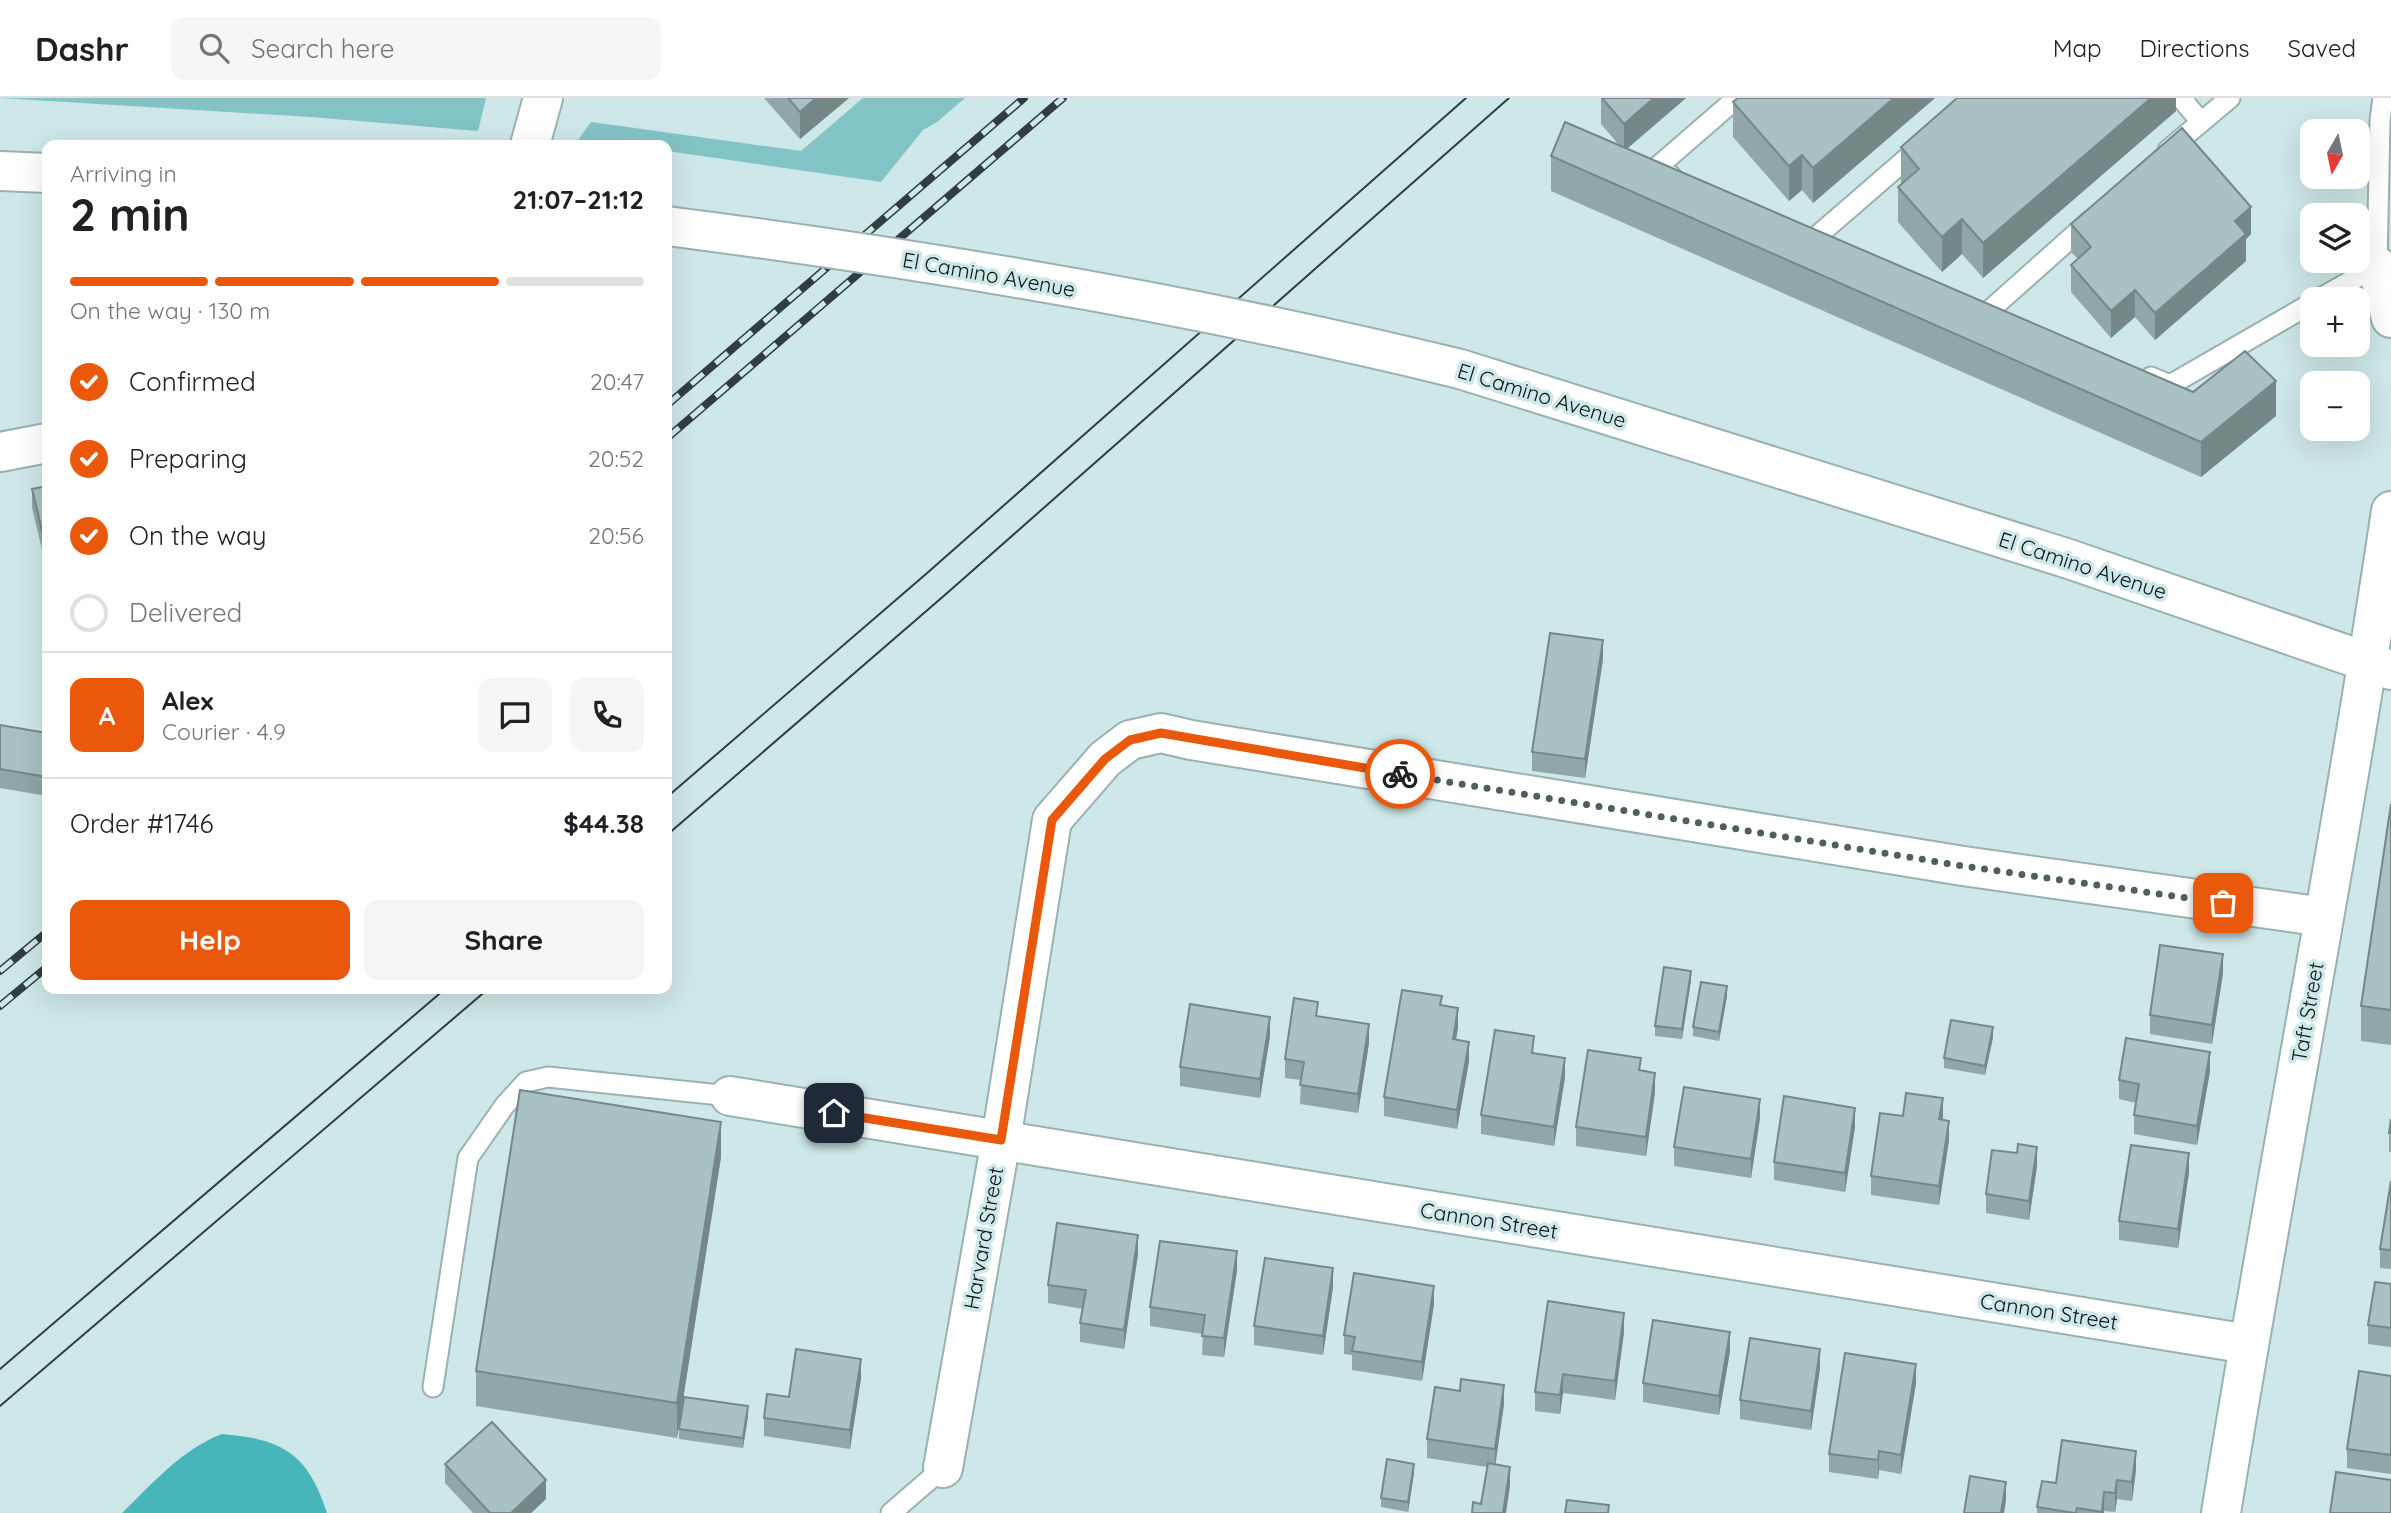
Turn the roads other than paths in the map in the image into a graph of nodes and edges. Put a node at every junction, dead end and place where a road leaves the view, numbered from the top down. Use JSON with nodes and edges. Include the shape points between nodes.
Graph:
{"nodes":[{"id":1,"x":543,"y":98,"type":"edge"},
{"id":2,"x":1737,"y":98,"type":"edge"},
{"id":3,"x":2181,"y":98,"type":"edge"},
{"id":4,"x":2230,"y":98,"type":"edge"},
{"id":5,"x":2383,"y":98,"type":"edge"},
{"id":6,"x":2201,"y":122,"type":"junction"},
{"id":7,"x":1936,"y":133,"type":"edge"},
{"id":8,"x":531,"y":140,"type":"edge"},
{"id":9,"x":2150,"y":166,"type":"edge"},
{"id":10,"x":0,"y":171,"type":"edge"},
{"id":11,"x":42,"y":173,"type":"edge"},
{"id":12,"x":1692,"y":185,"type":"edge"},
{"id":13,"x":2100,"y":211,"type":"edge"},
{"id":14,"x":672,"y":227,"type":"edge"},
{"id":15,"x":1841,"y":247,"type":"edge"},
{"id":16,"x":2377,"y":266,"type":"junction"},
{"id":17,"x":2340,"y":287,"type":"edge"},
{"id":18,"x":1990,"y":310,"type":"edge"},
{"id":19,"x":2300,"y":310,"type":"edge"},
{"id":20,"x":2391,"y":318,"type":"edge"},
{"id":21,"x":2131,"y":369,"type":"edge"},
{"id":22,"x":42,"y":444,"type":"edge"},
{"id":23,"x":0,"y":452,"type":"edge"},
{"id":24,"x":2391,"y":511,"type":"edge"},
{"id":25,"x":2380,"y":667,"type":"edge"},
{"id":26,"x":2323,"y":917,"type":"junction"},
{"id":27,"x":730,"y":1096,"type":"joint"},
{"id":28,"x":1001,"y":1140,"type":"junction"},
{"id":29,"x":2248,"y":1344,"type":"junction"},
{"id":30,"x":433,"y":1387,"type":"dead end"},
{"id":31,"x":943,"y":1468,"type":"joint"},
{"id":32,"x":891,"y":1513,"type":"edge"},
{"id":33,"x":2221,"y":1513,"type":"edge"}],
"edges":[{"from":1,"to":8,"type":"street"},
{"from":2,"to":12,"type":"lane","via":[[1655,169]]},
{"from":3,"to":6,"type":"lane"},
{"from":4,"to":6,"type":"lane"},
{"from":5,"to":16,"type":"lane"},
{"from":6,"to":9,"type":"lane"},
{"from":7,"to":15,"type":"lane","via":[[1810,234]]},
{"from":10,"to":11,"type":"street"},
{"from":13,"to":18,"type":"lane"},
{"from":14,"to":25,"type":"street","name":"El Camino Avenue","bridge":true,"via":[[912,260],[1111,295],[1460,369],[2069,559]]},
{"from":16,"to":17,"type":"lane"},
{"from":16,"to":20,"type":"street"},
{"from":19,"to":21,"type":"lane","via":[[2170,385]]},
{"from":22,"to":23,"type":"street"},
{"from":24,"to":25,"type":"street","name":"Taft Street"},
{"from":25,"to":26,"type":"street","name":"Taft Street"},
{"from":26,"to":28,"type":"street","name":"Harvard Street","via":[[1963,866],[1161,733],[1130,740],[1105,759],[1052,820]]},
{"from":26,"to":29,"type":"street","name":"Taft Street"},
{"from":27,"to":28,"type":"street","name":"Cannon Street"},
{"from":27,"to":30,"type":"lane","via":[[548,1077],[526,1082],[468,1158]]},
{"from":28,"to":29,"type":"street","name":"Cannon Street"},
{"from":28,"to":31,"type":"street","name":"Harvard Street"},
{"from":29,"to":33,"type":"street","name":"Taft Street"},
{"from":31,"to":32,"type":"lane"}]}
